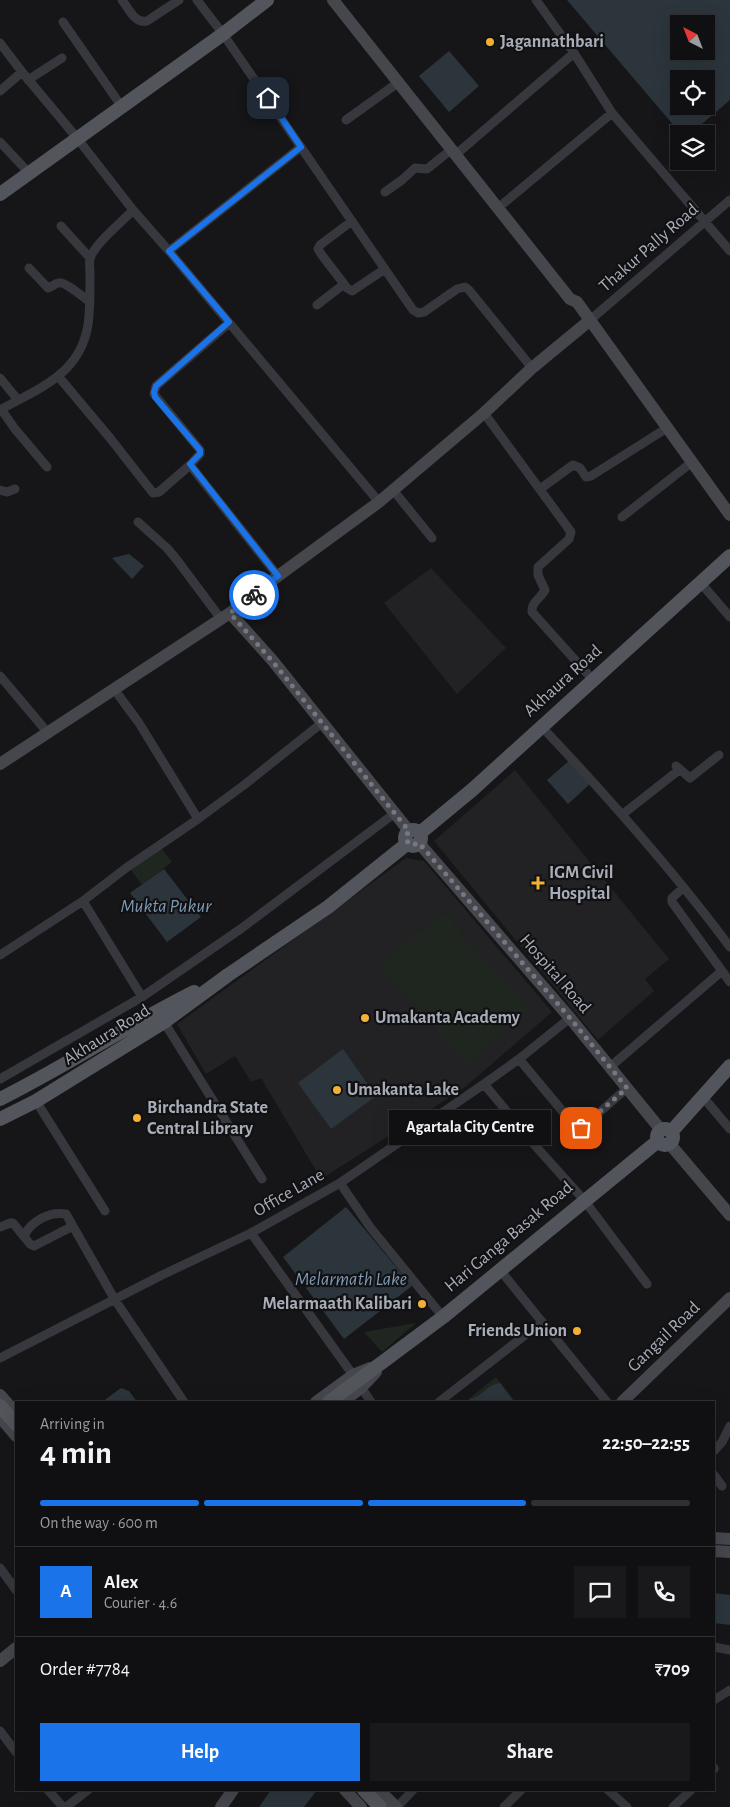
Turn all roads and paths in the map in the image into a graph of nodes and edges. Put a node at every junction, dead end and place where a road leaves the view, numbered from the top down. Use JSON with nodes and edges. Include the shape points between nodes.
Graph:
{"nodes":[{"id":1,"x":122,"y":0,"type":"edge"},
{"id":2,"x":179,"y":0,"type":"edge"},
{"id":3,"x":197,"y":0,"type":"edge"},
{"id":4,"x":267,"y":0,"type":"edge"},
{"id":5,"x":333,"y":0,"type":"edge"},
{"id":6,"x":340,"y":0,"type":"edge"},
{"id":7,"x":536,"y":0,"type":"edge"},
{"id":8,"x":63,"y":22,"type":"dead end"},
{"id":9,"x":224,"y":34,"type":"junction"},
{"id":10,"x":0,"y":43,"type":"edge"},
{"id":11,"x":574,"y":54,"type":"junction"},
{"id":12,"x":62,"y":58,"type":"dead end"},
{"id":13,"x":22,"y":72,"type":"junction"},
{"id":14,"x":28,"y":80,"type":"junction"},
{"id":15,"x":399,"y":82,"type":"junction"},
{"id":16,"x":0,"y":91,"type":"edge"},
{"id":17,"x":122,"y":107,"type":"junction"},
{"id":18,"x":612,"y":113,"type":"junction"},
{"id":19,"x":346,"y":120,"type":"dead end"},
{"id":20,"x":77,"y":138,"type":"junction"},
{"id":21,"x":0,"y":142,"type":"edge"},
{"id":22,"x":301,"y":147,"type":"junction"},
{"id":23,"x":456,"y":150,"type":"junction"},
{"id":24,"x":28,"y":173,"type":"junction"},
{"id":25,"x":385,"y":192,"type":"dead end"},
{"id":26,"x":0,"y":194,"type":"edge"},
{"id":27,"x":730,"y":200,"type":"edge"},
{"id":28,"x":504,"y":203,"type":"junction"},
{"id":29,"x":133,"y":210,"type":"junction"},
{"id":30,"x":352,"y":221,"type":"junction"},
{"id":31,"x":705,"y":222,"type":"junction"},
{"id":32,"x":61,"y":226,"type":"dead end"},
{"id":33,"x":169,"y":251,"type":"junction"},
{"id":34,"x":730,"y":251,"type":"edge"},
{"id":35,"x":90,"y":258,"type":"junction"},
{"id":36,"x":29,"y":268,"type":"dead end"},
{"id":37,"x":385,"y":269,"type":"junction"},
{"id":38,"x":344,"y":284,"type":"junction"},
{"id":39,"x":90,"y":302,"type":"junction"},
{"id":40,"x":577,"y":302,"type":"junction"},
{"id":41,"x":317,"y":305,"type":"dead end"},
{"id":42,"x":590,"y":321,"type":"junction"},
{"id":43,"x":229,"y":322,"type":"junction"},
{"id":44,"x":532,"y":368,"type":"junction"},
{"id":45,"x":58,"y":376,"type":"junction"},
{"id":46,"x":0,"y":378,"type":"edge"},
{"id":47,"x":18,"y":400,"type":"junction"},
{"id":48,"x":1,"y":410,"type":"edge"},
{"id":49,"x":484,"y":413,"type":"junction"},
{"id":50,"x":667,"y":428,"type":"junction"},
{"id":51,"x":692,"y":462,"type":"junction"},
{"id":52,"x":190,"y":464,"type":"junction"},
{"id":53,"x":47,"y":468,"type":"dead end"},
{"id":54,"x":15,"y":489,"type":"dead end"},
{"id":55,"x":540,"y":489,"type":"junction"},
{"id":56,"x":0,"y":490,"type":"edge"},
{"id":57,"x":393,"y":490,"type":"junction"},
{"id":58,"x":379,"y":502,"type":"junction"},
{"id":59,"x":622,"y":516,"type":"dead end"},
{"id":60,"x":730,"y":516,"type":"edge"},
{"id":61,"x":138,"y":522,"type":"dead end"},
{"id":62,"x":432,"y":538,"type":"dead end"},
{"id":63,"x":730,"y":556,"type":"edge"},
{"id":64,"x":278,"y":576,"type":"junction"},
{"id":65,"x":700,"y":582,"type":"junction"},
{"id":66,"x":226,"y":616,"type":"junction"},
{"id":67,"x":730,"y":617,"type":"edge"},
{"id":68,"x":0,"y":676,"type":"edge"},
{"id":69,"x":593,"y":680,"type":"junction"},
{"id":70,"x":114,"y":690,"type":"junction"},
{"id":71,"x":323,"y":722,"type":"junction"},
{"id":72,"x":541,"y":726,"type":"junction"},
{"id":73,"x":48,"y":733,"type":"junction"},
{"id":74,"x":720,"y":755,"type":"dead end"},
{"id":75,"x":0,"y":764,"type":"edge"},
{"id":76,"x":395,"y":813,"type":"junction"},
{"id":77,"x":623,"y":814,"type":"junction"},
{"id":78,"x":198,"y":818,"type":"junction"},
{"id":79,"x":414,"y":838,"type":"junction"},
{"id":80,"x":683,"y":888,"type":"junction"},
{"id":81,"x":83,"y":901,"type":"junction"},
{"id":82,"x":730,"y":947,"type":"edge"},
{"id":83,"x":0,"y":955,"type":"edge"},
{"id":84,"x":722,"y":971,"type":"junction"},
{"id":85,"x":228,"y":975,"type":"junction"},
{"id":86,"x":730,"y":982,"type":"edge"},
{"id":87,"x":142,"y":997,"type":"junction"},
{"id":88,"x":570,"y":1018,"type":"junction"},
{"id":89,"x":164,"y":1022,"type":"junction"},
{"id":90,"x":519,"y":1059,"type":"junction"},
{"id":91,"x":730,"y":1066,"type":"edge"},
{"id":92,"x":610,"y":1067,"type":"junction"},
{"id":93,"x":0,"y":1079,"type":"edge"},
{"id":94,"x":484,"y":1084,"type":"junction"},
{"id":95,"x":627,"y":1088,"type":"junction"},
{"id":96,"x":703,"y":1097,"type":"junction"},
{"id":97,"x":33,"y":1098,"type":"junction"},
{"id":98,"x":0,"y":1099,"type":"edge"},
{"id":99,"x":0,"y":1110,"type":"edge"},
{"id":100,"x":0,"y":1119,"type":"edge"},
{"id":101,"x":730,"y":1129,"type":"edge"},
{"id":102,"x":665,"y":1136,"type":"junction"},
{"id":103,"x":262,"y":1180,"type":"dead end"},
{"id":104,"x":340,"y":1183,"type":"junction"},
{"id":105,"x":584,"y":1200,"type":"junction"},
{"id":106,"x":105,"y":1211,"type":"dead end"},
{"id":107,"x":730,"y":1215,"type":"edge"},
{"id":108,"x":73,"y":1226,"type":"junction"},
{"id":109,"x":0,"y":1227,"type":"edge"},
{"id":110,"x":251,"y":1233,"type":"junction"},
{"id":111,"x":24,"y":1236,"type":"junction"},
{"id":112,"x":500,"y":1270,"type":"junction"},
{"id":113,"x":647,"y":1284,"type":"dead end"},
{"id":114,"x":730,"y":1298,"type":"edge"},
{"id":115,"x":116,"y":1300,"type":"junction"},
{"id":116,"x":442,"y":1317,"type":"junction"},
{"id":117,"x":542,"y":1322,"type":"junction"},
{"id":118,"x":0,"y":1358,"type":"edge"},
{"id":119,"x":357,"y":1381,"type":"junction"},
{"id":120,"x":0,"y":1395,"type":"edge"},
{"id":121,"x":183,"y":1401,"type":"edge"},
{"id":122,"x":318,"y":1401,"type":"edge"},
{"id":123,"x":330,"y":1401,"type":"edge"},
{"id":124,"x":343,"y":1401,"type":"edge"},
{"id":125,"x":369,"y":1401,"type":"edge"},
{"id":126,"x":440,"y":1401,"type":"edge"},
{"id":127,"x":606,"y":1401,"type":"edge"},
{"id":128,"x":623,"y":1401,"type":"edge"},
{"id":129,"x":0,"y":1406,"type":"edge"},
{"id":130,"x":15,"y":1412,"type":"edge"},
{"id":131,"x":0,"y":1417,"type":"edge"},
{"id":132,"x":15,"y":1423,"type":"edge"},
{"id":133,"x":730,"y":1426,"type":"edge"},
{"id":134,"x":15,"y":1435,"type":"edge"},
{"id":135,"x":715,"y":1450,"type":"edge"},
{"id":136,"x":715,"y":1476,"type":"edge"},
{"id":137,"x":722,"y":1486,"type":"dead end"},
{"id":138,"x":715,"y":1538,"type":"edge"},
{"id":139,"x":730,"y":1539,"type":"edge"},
{"id":140,"x":715,"y":1551,"type":"edge"},
{"id":141,"x":730,"y":1552,"type":"edge"},
{"id":142,"x":0,"y":1568,"type":"edge"},
{"id":143,"x":15,"y":1589,"type":"edge"},
{"id":144,"x":715,"y":1647,"type":"edge"},
{"id":145,"x":15,"y":1649,"type":"edge"},
{"id":146,"x":730,"y":1650,"type":"edge"},
{"id":147,"x":0,"y":1660,"type":"edge"},
{"id":148,"x":730,"y":1690,"type":"edge"},
{"id":149,"x":715,"y":1699,"type":"edge"},
{"id":150,"x":0,"y":1732,"type":"edge"},
{"id":151,"x":15,"y":1751,"type":"edge"},
{"id":152,"x":49,"y":1791,"type":"edge"},
{"id":153,"x":87,"y":1791,"type":"edge"},
{"id":154,"x":232,"y":1791,"type":"edge"},
{"id":155,"x":346,"y":1791,"type":"edge"},
{"id":156,"x":365,"y":1791,"type":"edge"},
{"id":157,"x":380,"y":1791,"type":"edge"},
{"id":158,"x":412,"y":1791,"type":"edge"},
{"id":159,"x":520,"y":1791,"type":"edge"},
{"id":160,"x":609,"y":1791,"type":"edge"},
{"id":161,"x":690,"y":1791,"type":"edge"},
{"id":162,"x":679,"y":1805,"type":"edge"},
{"id":163,"x":64,"y":1807,"type":"edge"},
{"id":164,"x":221,"y":1807,"type":"edge"},
{"id":165,"x":362,"y":1807,"type":"edge"},
{"id":166,"x":380,"y":1807,"type":"edge"},
{"id":167,"x":396,"y":1807,"type":"edge"},
{"id":168,"x":504,"y":1807,"type":"edge"},
{"id":169,"x":627,"y":1807,"type":"edge"}],
"edges":[{"from":1,"to":2,"type":"street","via":[[135,18],[143,22]]},
{"from":3,"to":9,"type":"street"},
{"from":4,"to":9,"type":"main road"},
{"from":5,"to":15,"type":"street"},
{"from":6,"to":23,"type":"street"},
{"from":7,"to":11,"type":"street"},
{"from":8,"to":17,"type":"street"},
{"from":9,"to":17,"type":"main road"},
{"from":9,"to":22,"type":"street"},
{"from":10,"to":13,"type":"street"},
{"from":11,"to":18,"type":"street"},
{"from":11,"to":23,"type":"street"},
{"from":12,"to":14,"type":"street"},
{"from":13,"to":14,"type":"street"},
{"from":13,"to":16,"type":"street"},
{"from":14,"to":20,"type":"street"},
{"from":15,"to":19,"type":"street"},
{"from":15,"to":23,"type":"street"},
{"from":17,"to":20,"type":"main road"},
{"from":18,"to":28,"type":"street"},
{"from":18,"to":31,"type":"street"},
{"from":20,"to":24,"type":"main road"},
{"from":20,"to":29,"type":"street"},
{"from":21,"to":24,"type":"street"},
{"from":22,"to":30,"type":"street"},
{"from":22,"to":33,"type":"street"},
{"from":23,"to":25,"type":"street","via":[[427,169],[415,168]]},
{"from":23,"to":28,"type":"street"},
{"from":23,"to":40,"type":"street","via":[[570,299]]},
{"from":24,"to":26,"type":"main road"},
{"from":27,"to":31,"type":"street","name":"Thakur Pally Road"},
{"from":28,"to":40,"type":"street","via":[[577,294]]},
{"from":29,"to":33,"type":"street"},
{"from":29,"to":35,"type":"street"},
{"from":30,"to":37,"type":"street"},
{"from":30,"to":38,"type":"street","via":[[318,246]]},
{"from":31,"to":34,"type":"street"},
{"from":31,"to":42,"type":"street","name":"Thakur Pally Road"},
{"from":32,"to":35,"type":"street"},
{"from":33,"to":43,"type":"street"},
{"from":35,"to":39,"type":"street"},
{"from":36,"to":39,"type":"street","via":[[48,288],[63,283]]},
{"from":37,"to":38,"type":"street","via":[[354,290]]},
{"from":37,"to":44,"type":"street","via":[[418,313],[465,287]]},
{"from":38,"to":41,"type":"street"},
{"from":39,"to":45,"type":"street","via":[[83,346],[70,367]]},
{"from":40,"to":42,"type":"street"},
{"from":42,"to":44,"type":"street"},
{"from":42,"to":50,"type":"street"},
{"from":43,"to":52,"type":"street","via":[[154,389],[155,397],[200,450]]},
{"from":43,"to":58,"type":"street"},
{"from":44,"to":49,"type":"street"},
{"from":45,"to":47,"type":"street"},
{"from":45,"to":52,"type":"street","via":[[153,494]]},
{"from":46,"to":47,"type":"street"},
{"from":47,"to":48,"type":"street"},
{"from":48,"to":53,"type":"street"},
{"from":49,"to":55,"type":"street"},
{"from":49,"to":57,"type":"street"},
{"from":50,"to":51,"type":"street"},
{"from":50,"to":55,"type":"street","via":[[591,476],[586,477],[580,468],[573,465]]},
{"from":51,"to":59,"type":"street"},
{"from":51,"to":60,"type":"street"},
{"from":52,"to":64,"type":"street"},
{"from":54,"to":56,"type":"street","via":[[8,492]]},
{"from":55,"to":69,"type":"street","via":[[570,529],[571,535],[538,568],[545,590],[534,603],[532,612]]},
{"from":57,"to":58,"type":"street"},
{"from":57,"to":62,"type":"street"},
{"from":58,"to":64,"type":"street"},
{"from":61,"to":66,"type":"street","via":[[167,548]]},
{"from":63,"to":65,"type":"main road","name":"Akhaura Road"},
{"from":64,"to":66,"type":"street"},
{"from":65,"to":67,"type":"street"},
{"from":65,"to":69,"type":"main road","name":"Akhaura Road"},
{"from":66,"to":70,"type":"street"},
{"from":66,"to":71,"type":"street","name":"Hospital Road","via":[[273,662]]},
{"from":68,"to":73,"type":"street"},
{"from":69,"to":72,"type":"main road","name":"Akhaura Road"},
{"from":70,"to":73,"type":"street"},
{"from":70,"to":78,"type":"street","via":[[139,723]]},
{"from":71,"to":76,"type":"street","name":"Hospital Road"},
{"from":71,"to":78,"type":"street"},
{"from":72,"to":77,"type":"street"},
{"from":72,"to":79,"type":"main road","name":"Akhaura Road"},
{"from":73,"to":75,"type":"street"},
{"from":74,"to":77,"type":"street","via":[[690,778],[678,768]]},
{"from":76,"to":79,"type":"street","name":"Hospital Road"},
{"from":76,"to":87,"type":"street","via":[[242,928]]},
{"from":77,"to":80,"type":"street"},
{"from":78,"to":81,"type":"street"},
{"from":79,"to":85,"type":"main road","name":"Akhaura Road","via":[[328,907]]},
{"from":79,"to":88,"type":"street","name":"Hospital Road"},
{"from":80,"to":82,"type":"street"},
{"from":80,"to":84,"type":"street","via":[[674,894],[672,902]]},
{"from":81,"to":83,"type":"street"},
{"from":81,"to":87,"type":"street"},
{"from":84,"to":86,"type":"street"},
{"from":84,"to":92,"type":"street"},
{"from":85,"to":89,"type":"main road","name":"Akhaura Road"},
{"from":85,"to":97,"type":"main road"},
{"from":85,"to":98,"type":"main road","name":"Akhaura Road"},
{"from":87,"to":93,"type":"street"},
{"from":88,"to":90,"type":"street","name":"Office Lane"},
{"from":88,"to":92,"type":"street","name":"Hospital Road"},
{"from":89,"to":97,"type":"main road","name":"Akhaura Road"},
{"from":89,"to":103,"type":"street"},
{"from":90,"to":94,"type":"street","name":"Office Lane"},
{"from":90,"to":95,"type":"street","via":[[579,1128]]},
{"from":91,"to":96,"type":"main road","name":"Hari Ganga Basak Road"},
{"from":92,"to":95,"type":"street","name":"Hospital Road"},
{"from":94,"to":104,"type":"street","name":"Office Lane"},
{"from":94,"to":105,"type":"street"},
{"from":95,"to":102,"type":"street","name":"Hospital Road"},
{"from":96,"to":101,"type":"street"},
{"from":96,"to":102,"type":"main road","name":"Hari Ganga Basak Road"},
{"from":97,"to":99,"type":"main road"},
{"from":97,"to":100,"type":"main road","name":"Akhaura Road"},
{"from":97,"to":106,"type":"street"},
{"from":102,"to":105,"type":"main road","name":"Hari Ganga Basak Road"},
{"from":102,"to":107,"type":"street","name":"Hospital Road"},
{"from":104,"to":110,"type":"street","name":"Office Lane"},
{"from":104,"to":116,"type":"street","via":[[370,1227]]},
{"from":105,"to":112,"type":"main road","name":"Hari Ganga Basak Road"},
{"from":105,"to":113,"type":"street"},
{"from":108,"to":111,"type":"street","via":[[34,1246]]},
{"from":108,"to":111,"type":"street","via":[[66,1214],[56,1212],[35,1222]]},
{"from":108,"to":115,"type":"street"},
{"from":109,"to":111,"type":"street","via":[[13,1223]]},
{"from":110,"to":115,"type":"street","name":"Office Lane"},
{"from":110,"to":119,"type":"street"},
{"from":112,"to":116,"type":"main road","name":"Hari Ganga Basak Road"},
{"from":112,"to":117,"type":"street"},
{"from":114,"to":128,"type":"street","name":"Gangail Road"},
{"from":115,"to":118,"type":"street","name":"Office Lane"},
{"from":115,"to":121,"type":"street"},
{"from":116,"to":119,"type":"main road","name":"Hari Ganga Basak Road"},
{"from":117,"to":126,"type":"street"},
{"from":117,"to":127,"type":"street"},
{"from":119,"to":122,"type":"street"},
{"from":119,"to":123,"type":"main road","name":"Hari Ganga Basak Road"},
{"from":119,"to":124,"type":"street"},
{"from":119,"to":125,"type":"street"},
{"from":120,"to":130,"type":"street"},
{"from":129,"to":132,"type":"main road"},
{"from":131,"to":134,"type":"street"},
{"from":133,"to":135,"type":"street"},
{"from":136,"to":137,"type":"street"},
{"from":138,"to":139,"type":"street"},
{"from":140,"to":141,"type":"street"},
{"from":142,"to":143,"type":"street"},
{"from":144,"to":146,"type":"street"},
{"from":145,"to":147,"type":"street"},
{"from":148,"to":149,"type":"street"},
{"from":150,"to":151,"type":"street"},
{"from":152,"to":163,"type":"street"},
{"from":153,"to":163,"type":"street"},
{"from":154,"to":164,"type":"street"},
{"from":155,"to":165,"type":"street"},
{"from":156,"to":166,"type":"main road"},
{"from":157,"to":167,"type":"street"},
{"from":158,"to":167,"type":"street"},
{"from":159,"to":168,"type":"street"},
{"from":160,"to":169,"type":"street"},
{"from":161,"to":162,"type":"street"}]}
